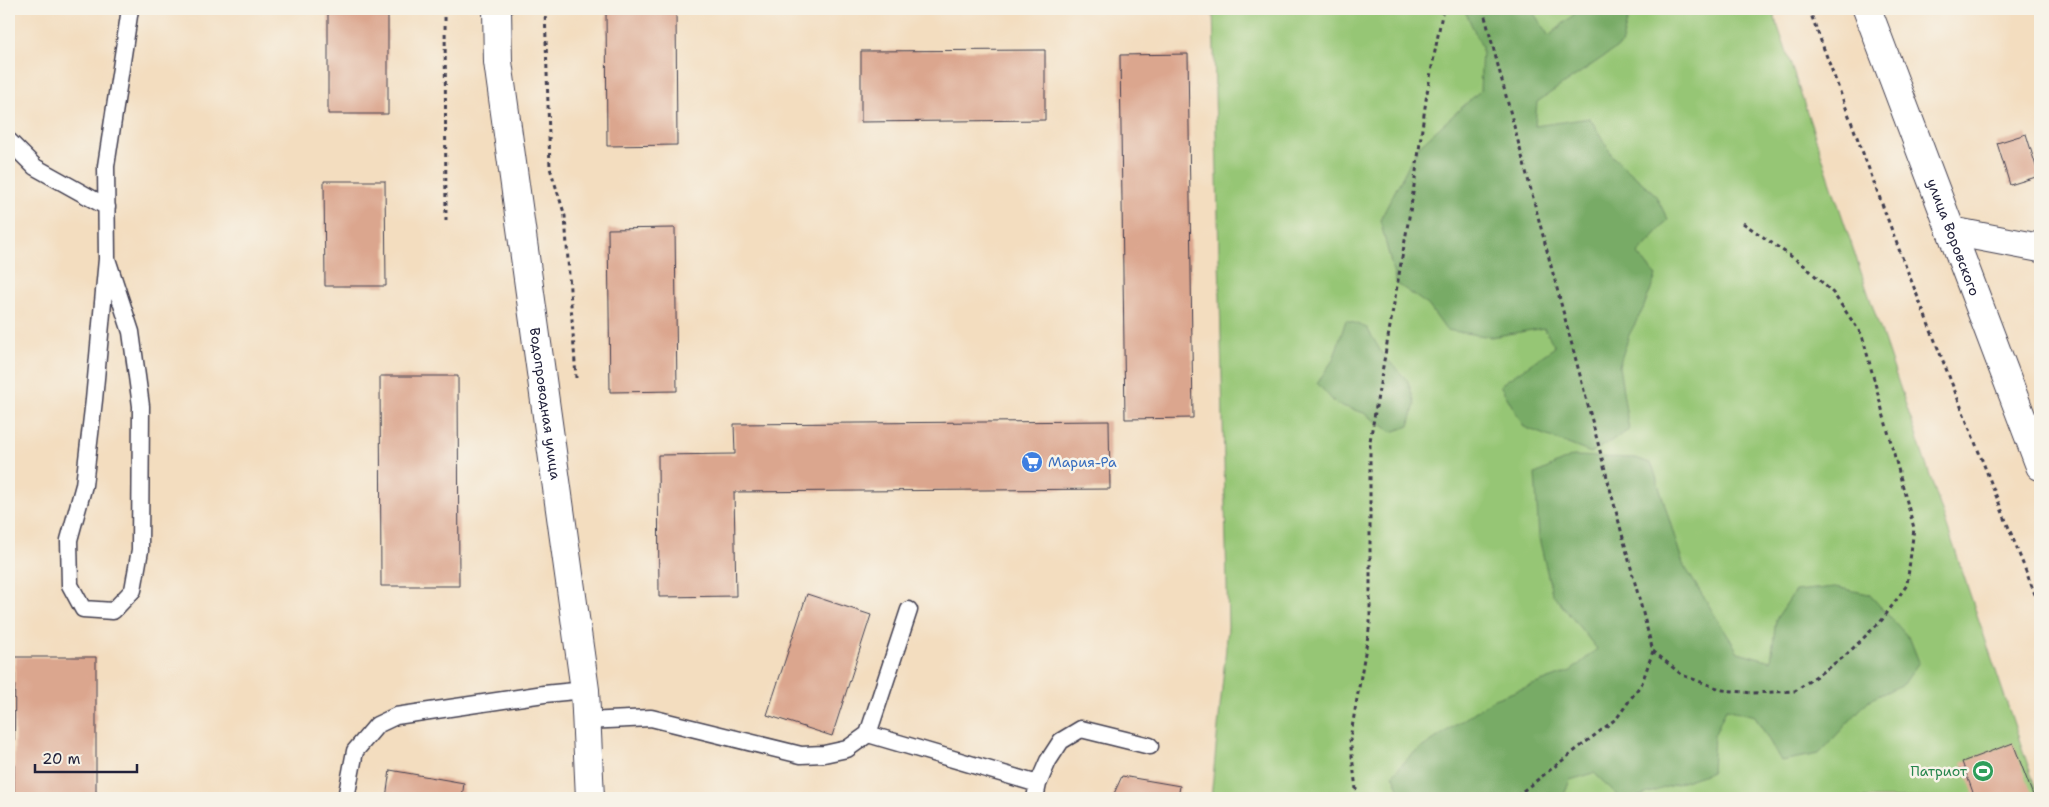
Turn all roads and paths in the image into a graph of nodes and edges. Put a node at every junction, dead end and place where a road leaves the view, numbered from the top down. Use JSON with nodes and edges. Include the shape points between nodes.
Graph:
{"nodes":[{"id":1,"x":130,"y":9,"type":"edge"},
{"id":2,"x":445,"y":9,"type":"edge"},
{"id":3,"x":497,"y":9,"type":"edge"},
{"id":4,"x":545,"y":9,"type":"edge"},
{"id":5,"x":1443,"y":9,"type":"edge"},
{"id":6,"x":1484,"y":9,"type":"edge"},
{"id":7,"x":1809,"y":9,"type":"edge"},
{"id":8,"x":1867,"y":9,"type":"edge"},
{"id":9,"x":9,"y":141,"type":"edge"},
{"id":10,"x":107,"y":207,"type":"junction"},
{"id":11,"x":1743,"y":223,"type":"dead end"},
{"id":12,"x":446,"y":224,"type":"dead end"},
{"id":13,"x":1951,"y":231,"type":"junction"},
{"id":14,"x":2040,"y":248,"type":"edge"},
{"id":15,"x":107,"y":259,"type":"junction"},
{"id":16,"x":576,"y":380,"type":"dead end"},
{"id":17,"x":2040,"y":466,"type":"edge"},
{"id":18,"x":2040,"y":607,"type":"edge"},
{"id":19,"x":909,"y":610,"type":"dead end"},
{"id":20,"x":1653,"y":652,"type":"junction"},
{"id":21,"x":585,"y":690,"type":"junction"},
{"id":22,"x":586,"y":721,"type":"junction"},
{"id":23,"x":868,"y":734,"type":"junction"},
{"id":24,"x":1150,"y":746,"type":"dead end"},
{"id":25,"x":1037,"y":791,"type":"edge"},
{"id":26,"x":346,"y":798,"type":"edge"},
{"id":27,"x":590,"y":798,"type":"edge"},
{"id":28,"x":1357,"y":798,"type":"edge"},
{"id":29,"x":1514,"y":798,"type":"edge"}],
"edges":[{"from":1,"to":10,"type":"lane","via":[[106,166]]},
{"from":2,"to":12,"type":"path"},
{"from":3,"to":21,"type":"street","name":"Водопроводная улица","via":[[498,62]]},
{"from":4,"to":16,"type":"path","via":[[550,168],[566,216]]},
{"from":5,"to":28,"type":"path","via":[[1370,441],[1370,624],[1350,739]]},
{"from":6,"to":20,"type":"path"},
{"from":7,"to":18,"type":"path","via":[[1903,261]]},
{"from":8,"to":13,"type":"street","name":"улица Воровского"},
{"from":9,"to":10,"type":"lane","via":[[35,168]]},
{"from":10,"to":15,"type":"lane"},
{"from":11,"to":20,"type":"path","via":[[1805,266],[1833,293],[1862,335],[1914,528],[1907,585],[1882,620],[1845,656],[1795,691],[1753,693],[1723,690],[1682,674]]},
{"from":13,"to":14,"type":"street"},
{"from":13,"to":17,"type":"street","name":"улица Воровского"},
{"from":15,"to":15,"type":"lane","via":[[131,332],[141,406],[140,550],[133,590],[113,611],[83,609],[70,585],[69,540],[84,485]]},
{"from":19,"to":23,"type":"lane"},
{"from":20,"to":29,"type":"path","via":[[1642,683],[1617,718]]},
{"from":21,"to":22,"type":"street","name":"Водопроводная улица"},
{"from":21,"to":26,"type":"lane","via":[[396,716],[377,725],[355,751]]},
{"from":22,"to":23,"type":"lane","via":[[651,718],[801,755],[847,749]]},
{"from":22,"to":27,"type":"street","name":"Водопроводная улица"},
{"from":23,"to":25,"type":"lane"},
{"from":24,"to":25,"type":"lane","via":[[1081,729],[1061,742],[1048,761]]}]}
